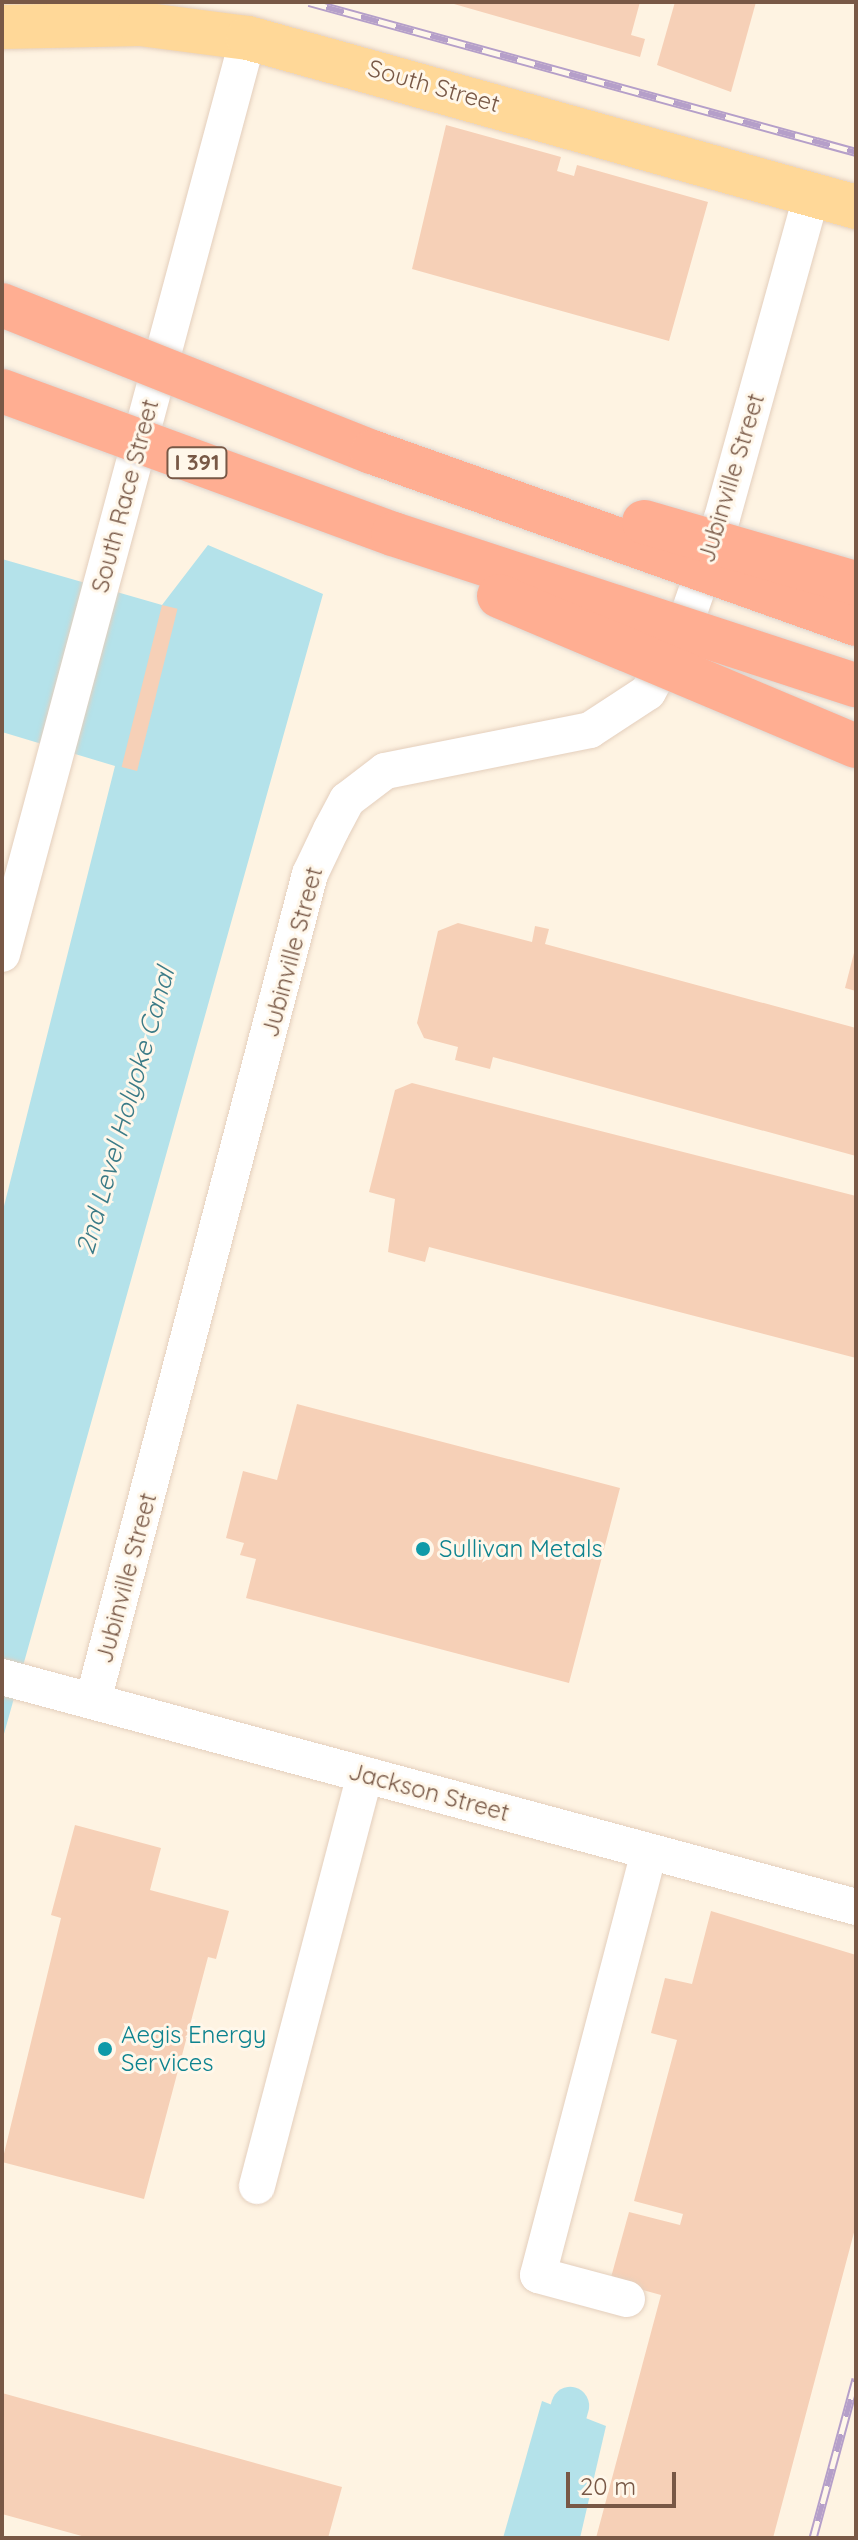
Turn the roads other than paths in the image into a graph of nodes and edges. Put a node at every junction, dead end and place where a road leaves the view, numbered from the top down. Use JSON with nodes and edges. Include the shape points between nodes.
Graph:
{"nodes":[{"id":1,"x":2,"y":27,"type":"edge"},
{"id":2,"x":248,"y":38,"type":"junction"},
{"id":3,"x":812,"y":194,"type":"junction"},
{"id":4,"x":856,"y":207,"type":"edge"},
{"id":5,"x":2,"y":305,"type":"edge"},
{"id":6,"x":170,"y":369,"type":"junction"},
{"id":7,"x":2,"y":391,"type":"edge"},
{"id":8,"x":393,"y":534,"type":"junction"},
{"id":9,"x":856,"y":583,"type":"edge"},
{"id":10,"x":856,"y":624,"type":"edge"},
{"id":11,"x":856,"y":685,"type":"edge"},
{"id":12,"x":856,"y":746,"type":"edge"},
{"id":13,"x":2,"y":954,"type":"edge"},
{"id":14,"x":2,"y":1677,"type":"edge"},
{"id":15,"x":93,"y":1701,"type":"junction"},
{"id":16,"x":365,"y":1775,"type":"junction"},
{"id":17,"x":649,"y":1852,"type":"junction"},
{"id":18,"x":856,"y":1907,"type":"edge"},
{"id":19,"x":257,"y":2186,"type":"dead end"},
{"id":20,"x":627,"y":2299,"type":"dead end"}],
"edges":[{"from":1,"to":2,"type":"main road","name":"South Street","via":[[140,24]]},
{"from":2,"to":3,"type":"main road","name":"South Street"},
{"from":2,"to":13,"type":"street","name":"South Race Street"},
{"from":3,"to":4,"type":"main road","name":"South Street"},
{"from":3,"to":15,"type":"street","name":"Jubinville Street","via":[[722,518],[685,624],[648,692],[590,730],[385,771],[347,800],[310,874]]},
{"from":5,"to":6,"type":"highway","bridge":true},
{"from":6,"to":9,"type":"highway","bridge":true},
{"from":6,"to":10,"type":"highway","bridge":true,"via":[[401,463]]},
{"from":7,"to":8,"type":"highway","number":"I 391","bridge":true},
{"from":8,"to":11,"type":"highway","bridge":true},
{"from":8,"to":12,"type":"highway","bridge":true,"via":[[503,599]]},
{"from":14,"to":15,"type":"street","name":"Jackson Street"},
{"from":15,"to":16,"type":"street","name":"Jackson Street"},
{"from":16,"to":17,"type":"street","name":"Jackson Street"},
{"from":16,"to":19,"type":"street"},
{"from":17,"to":18,"type":"street","name":"Jackson Street"},
{"from":17,"to":20,"type":"street","via":[[538,2275]]}]}
